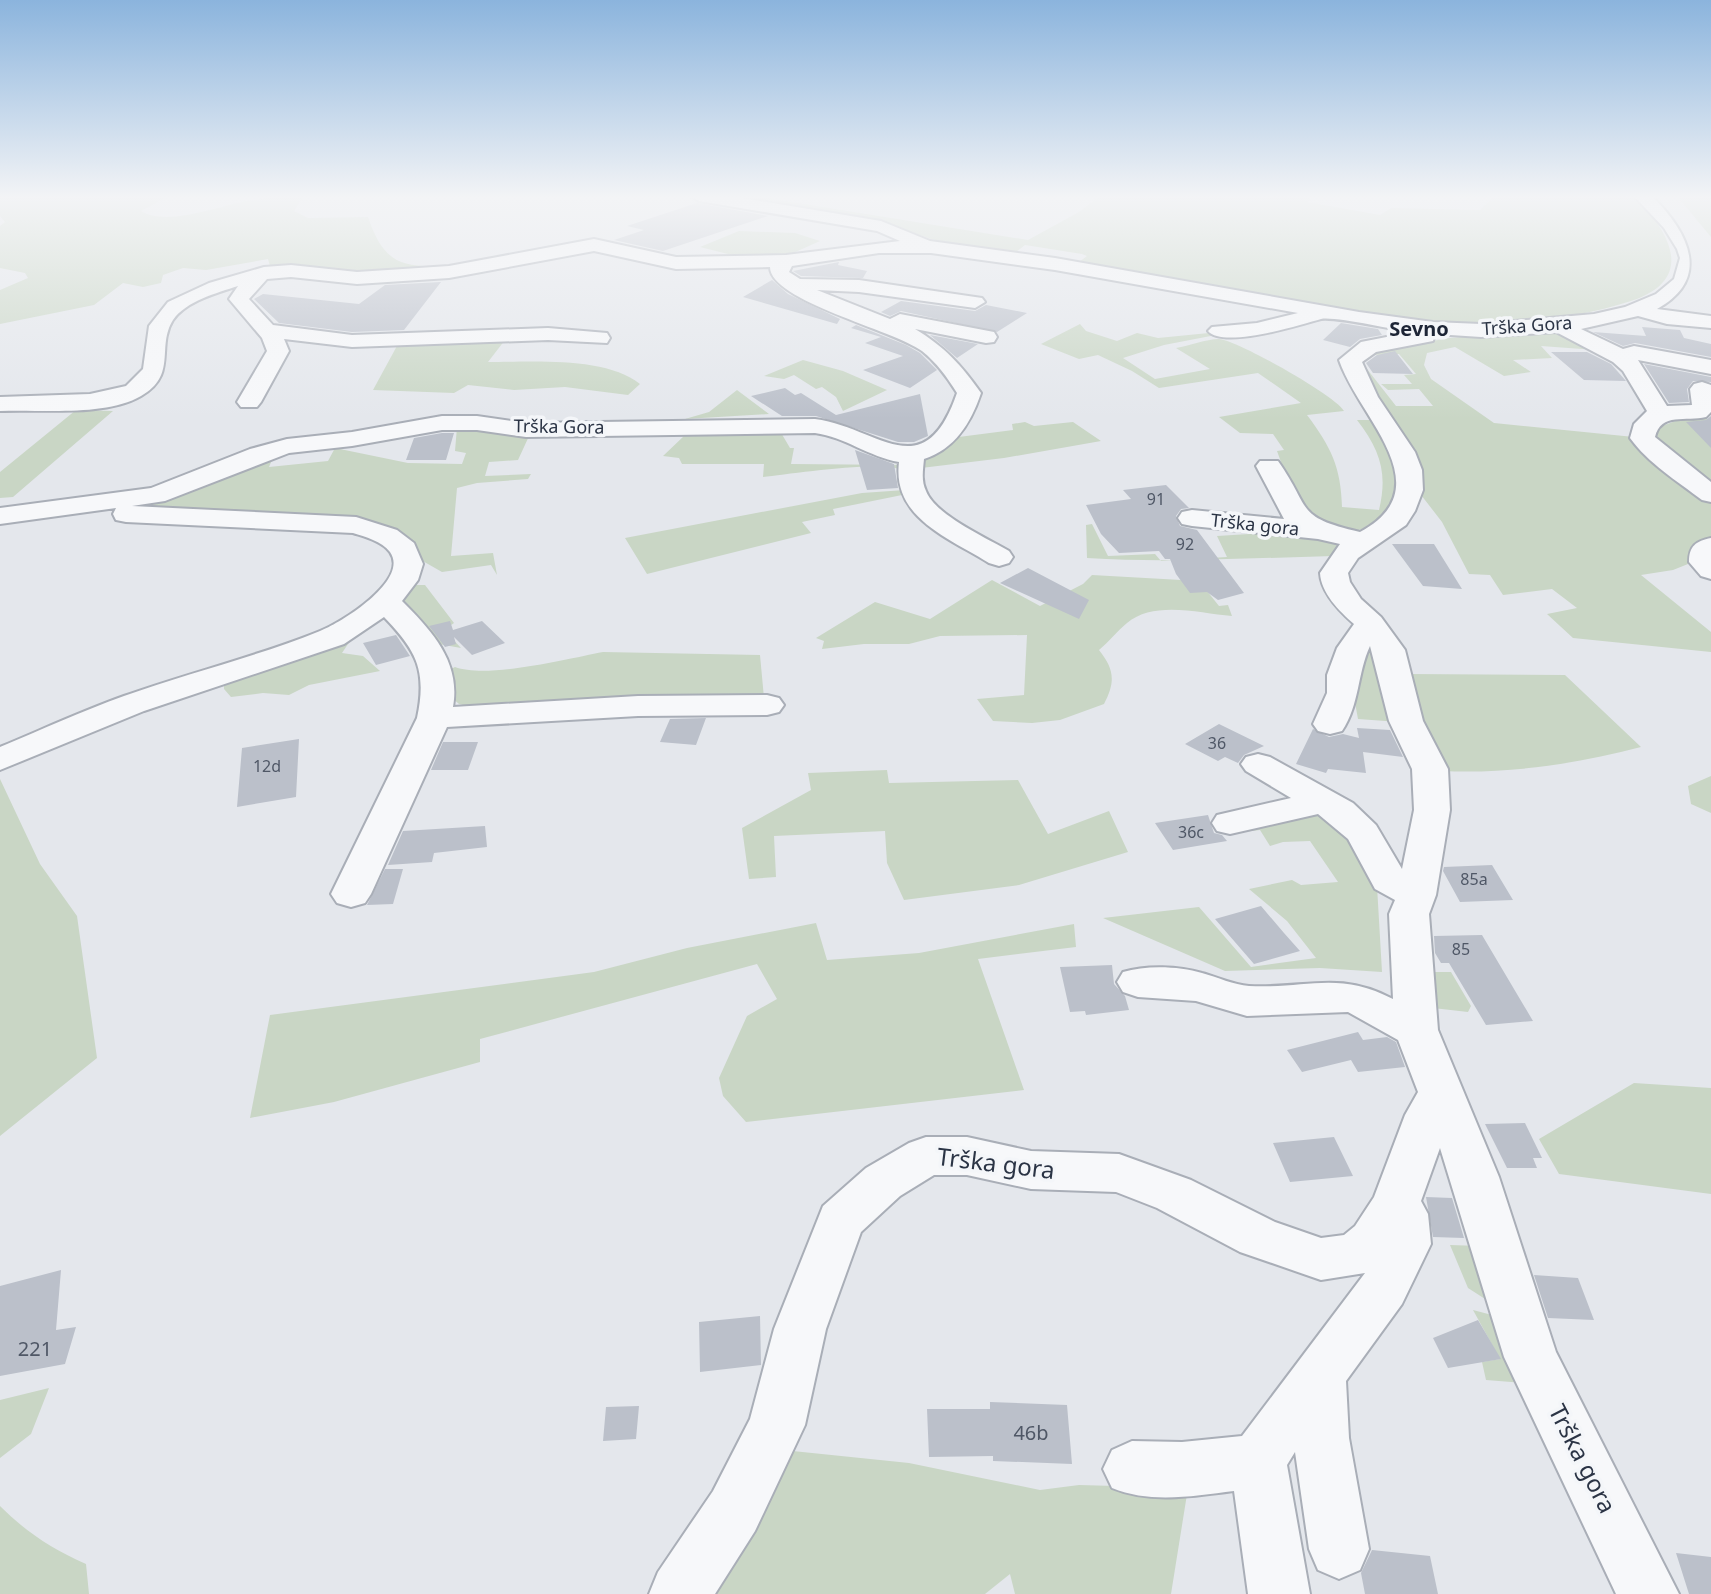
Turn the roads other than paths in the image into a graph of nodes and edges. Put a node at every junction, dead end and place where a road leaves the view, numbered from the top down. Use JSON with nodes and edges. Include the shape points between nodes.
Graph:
{"nodes":[{"id":1,"x":458,"y":270,"type":"edge"},
{"id":2,"x":768,"y":270,"type":"edge"},
{"id":3,"x":797,"y":270,"type":"edge"},
{"id":4,"x":1087,"y":270,"type":"edge"},
{"id":5,"x":1687,"y":270,"type":"edge"},
{"id":6,"x":788,"y":272,"type":"junction"},
{"id":7,"x":256,"y":276,"type":"junction"},
{"id":8,"x":975,"y":302,"type":"dead end"},
{"id":9,"x":1638,"y":310,"type":"junction"},
{"id":10,"x":874,"y":318,"type":"junction"},
{"id":11,"x":1667,"y":318,"type":"junction"},
{"id":12,"x":1335,"y":321,"type":"junction"},
{"id":13,"x":1711,"y":322,"type":"edge"},
{"id":14,"x":1560,"y":326,"type":"junction"},
{"id":15,"x":1462,"y":330,"type":"junction"},
{"id":16,"x":269,"y":331,"type":"junction"},
{"id":17,"x":1219,"y":331,"type":"dead end"},
{"id":18,"x":1687,"y":333,"type":"dead end"},
{"id":19,"x":986,"y":337,"type":"dead end"},
{"id":20,"x":599,"y":338,"type":"dead end"},
{"id":21,"x":1389,"y":343,"type":"junction"},
{"id":22,"x":1627,"y":362,"type":"junction"},
{"id":23,"x":1708,"y":382,"type":"edge"},
{"id":24,"x":260,"y":402,"type":"dead end"},
{"id":25,"x":0,"y":404,"type":"edge"},
{"id":26,"x":1660,"y":413,"type":"junction"},
{"id":27,"x":912,"y":455,"type":"junction"},
{"id":28,"x":1269,"y":466,"type":"dead end"},
{"id":29,"x":1711,"y":494,"type":"edge"},
{"id":30,"x":110,"y":503,"type":"junction"},
{"id":31,"x":0,"y":516,"type":"edge"},
{"id":32,"x":1192,"y":518,"type":"dead end"},
{"id":33,"x":1318,"y":531,"type":"junction"},
{"id":34,"x":1365,"y":542,"type":"junction"},
{"id":35,"x":1711,"y":546,"type":"edge"},
{"id":36,"x":999,"y":557,"type":"dead end"},
{"id":37,"x":1711,"y":570,"type":"edge"},
{"id":38,"x":387,"y":603,"type":"junction"},
{"id":39,"x":1370,"y":623,"type":"junction"},
{"id":40,"x":767,"y":705,"type":"dead end"},
{"id":41,"x":434,"y":718,"type":"junction"},
{"id":42,"x":1330,"y":724,"type":"dead end"},
{"id":43,"x":0,"y":760,"type":"edge"},
{"id":44,"x":1258,"y":764,"type":"dead end"},
{"id":45,"x":1322,"y":802,"type":"junction"},
{"id":46,"x":1230,"y":823,"type":"dead end"},
{"id":47,"x":351,"y":894,"type":"dead end"},
{"id":48,"x":1416,"y":895,"type":"junction"},
{"id":49,"x":1138,"y":982,"type":"dead end"},
{"id":50,"x":1416,"y":1030,"type":"junction"},
{"id":51,"x":1441,"y":1095,"type":"junction"},
{"id":52,"x":1396,"y":1204,"type":"junction"},
{"id":53,"x":1319,"y":1377,"type":"junction"},
{"id":54,"x":1258,"y":1461,"type":"junction"},
{"id":55,"x":1132,"y":1469,"type":"dead end"},
{"id":56,"x":1339,"y":1549,"type":"dead end"},
{"id":57,"x":680,"y":1594,"type":"edge"},
{"id":58,"x":1279,"y":1594,"type":"edge"},
{"id":59,"x":1648,"y":1594,"type":"edge"}],
"edges":[{"from":1,"to":7,"type":"street","name":"Trška Gora","via":[[357,278],[280,271]]},
{"from":2,"to":6,"type":"street","name":"Trška Gora"},
{"from":3,"to":6,"type":"street","name":"Trška Gora"},
{"from":4,"to":12,"type":"street","name":"Trška Gora"},
{"from":5,"to":9,"type":"street","name":"Trška Gora","via":[[1675,291]]},
{"from":6,"to":8,"type":"street","name":"Trška Gora"},
{"from":6,"to":10,"type":"street","via":[[818,302]]},
{"from":7,"to":16,"type":"street","via":[[239,299]]},
{"from":7,"to":25,"type":"street","name":"Trška Gora","via":[[209,289],[170,311],[160,324],[153,374],[134,391],[101,401]]},
{"from":9,"to":11,"type":"street"},
{"from":9,"to":14,"type":"street","name":"Trška Gora"},
{"from":10,"to":19,"type":"street"},
{"from":10,"to":27,"type":"street","via":[[948,361],[969,393],[950,432]]},
{"from":11,"to":13,"type":"street"},
{"from":11,"to":18,"type":"street"},
{"from":12,"to":15,"type":"street","name":"Trška Gora"},
{"from":12,"to":17,"type":"street"},
{"from":12,"to":21,"type":"street"},
{"from":14,"to":15,"type":"street","name":"Trška Gora"},
{"from":14,"to":22,"type":"street"},
{"from":15,"to":21,"type":"street","name":"Trška gora"},
{"from":16,"to":20,"type":"street","via":[[368,342],[548,334]]},
{"from":16,"to":24,"type":"street","via":[[278,351]]},
{"from":21,"to":34,"type":"street","name":"Trška gora","via":[[1360,351],[1350,360],[1376,414],[1405,453],[1410,490],[1395,521]]},
{"from":22,"to":23,"type":"street"},
{"from":22,"to":26,"type":"street"},
{"from":23,"to":26,"type":"street","via":[[1705,405],[1698,412]]},
{"from":26,"to":29,"type":"street","via":[[1646,424],[1642,438]]},
{"from":27,"to":30,"type":"street","name":"Trška Gora","via":[[885,452],[839,430],[815,426],[526,430],[442,423],[287,446],[156,495]]},
{"from":27,"to":36,"type":"street","via":[[913,495],[954,530]]},
{"from":28,"to":33,"type":"street","name":"Trška gora","via":[[1297,519]]},
{"from":30,"to":31,"type":"street","name":"Trška Gora"},
{"from":30,"to":38,"type":"street","via":[[108,510],[119,514],[312,521],[384,531],[407,549],[404,579]]},
{"from":32,"to":33,"type":"street","name":"Trška gora"},
{"from":33,"to":34,"type":"street","name":"Trška gora"},
{"from":34,"to":39,"type":"street","name":"Trška gora","via":[[1346,553],[1334,573],[1350,605]]},
{"from":35,"to":37,"type":"street","via":[[1703,551],[1703,562]]},
{"from":38,"to":41,"type":"street","via":[[429,646],[439,680]]},
{"from":38,"to":43,"type":"street","via":[[333,637],[132,704]]},
{"from":39,"to":42,"type":"street","via":[[1353,648]]},
{"from":39,"to":48,"type":"street","name":"Trška gora","via":[[1389,650],[1406,721],[1430,769],[1432,810]]},
{"from":40,"to":41,"type":"street","via":[[638,706]]},
{"from":41,"to":47,"type":"street"},
{"from":44,"to":45,"type":"street"},
{"from":45,"to":46,"type":"street"},
{"from":45,"to":48,"type":"street","via":[[1363,833],[1389,880]]},
{"from":48,"to":50,"type":"street","name":"Trška gora","via":[[1409,914]]},
{"from":49,"to":50,"type":"street","via":[[1197,986],[1247,1001],[1356,998]]},
{"from":50,"to":51,"type":"street","name":"Trška gora"},
{"from":51,"to":52,"type":"street","name":"Trška gora","via":[[1428,1115]]},
{"from":51,"to":59,"type":"street","name":"Trška gora","via":[[1475,1177],[1531,1357]]},
{"from":52,"to":53,"type":"street","via":[[1403,1214],[1406,1244],[1384,1288]]},
{"from":52,"to":57,"type":"street","name":"Trška gora","via":[[1373,1241],[1356,1255],[1321,1259],[1258,1237],[1119,1173],[1031,1170],[967,1156],[926,1156],[883,1182],[840,1220],[800,1329],[777,1425],[734,1511]]},
{"from":53,"to":54,"type":"street"},
{"from":53,"to":56,"type":"street","via":[[1321,1438]]},
{"from":54,"to":55,"type":"street","via":[[1182,1470]]},
{"from":54,"to":58,"type":"street"}]}
